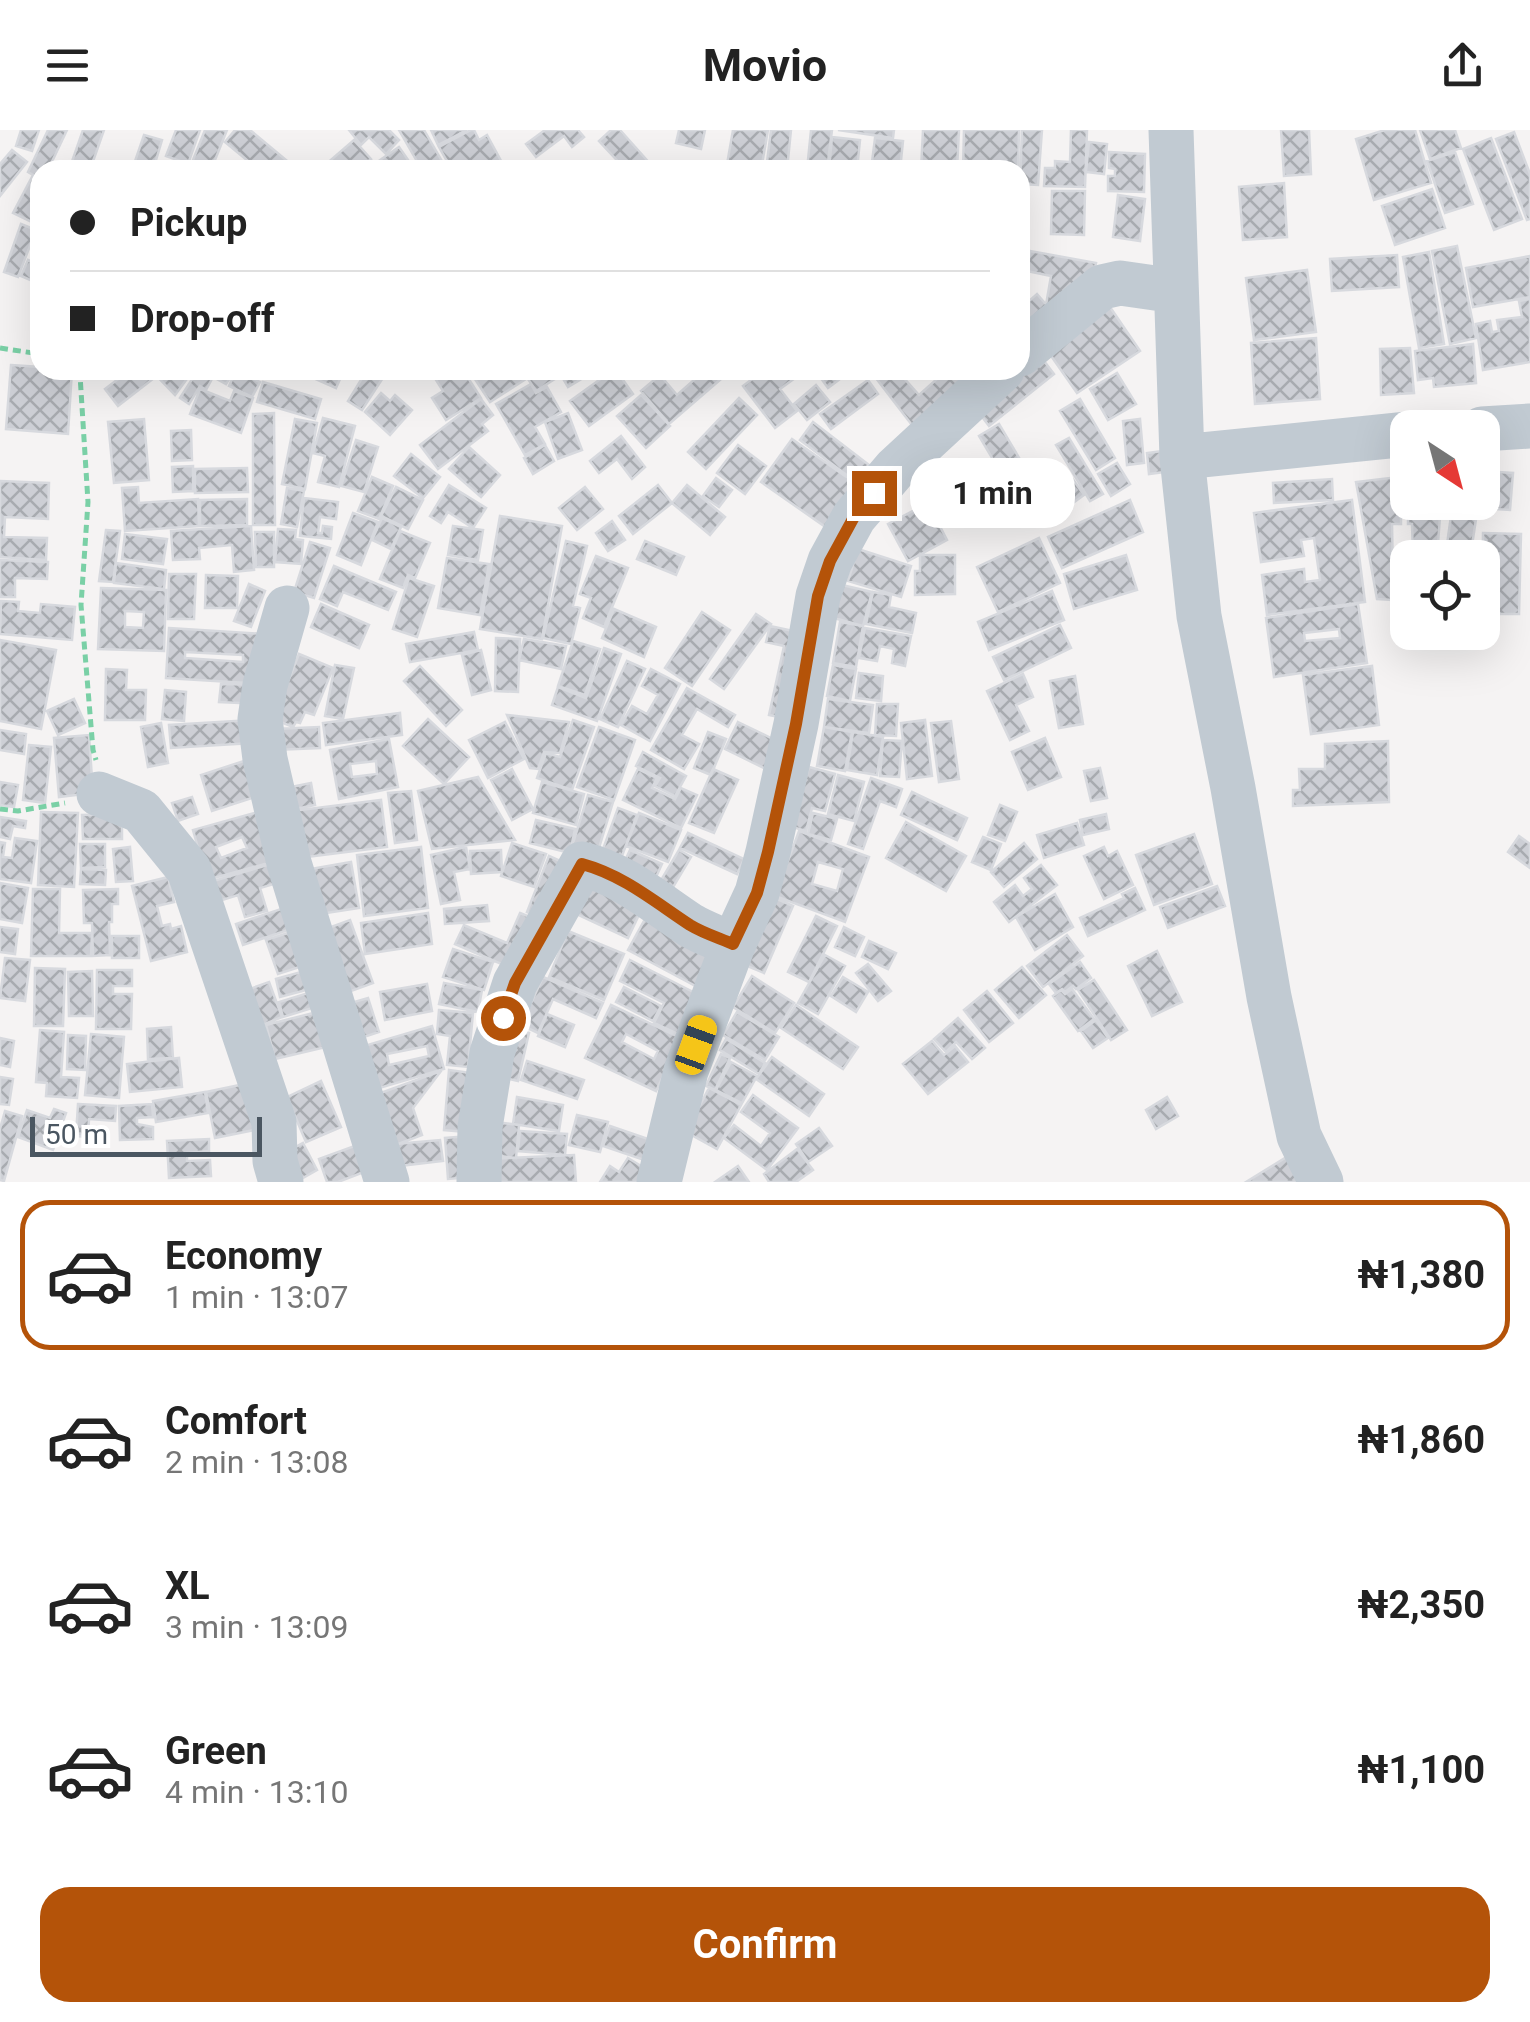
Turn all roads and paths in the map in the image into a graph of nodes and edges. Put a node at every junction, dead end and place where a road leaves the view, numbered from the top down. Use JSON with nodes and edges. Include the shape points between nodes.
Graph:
{"nodes":[{"id":1,"x":1171,"y":130,"type":"edge"},
{"id":2,"x":1176,"y":291,"type":"junction"},
{"id":3,"x":1030,"y":346,"type":"edge"},
{"id":4,"x":0,"y":348,"type":"edge"},
{"id":5,"x":30,"y":352,"type":"edge"},
{"id":6,"x":80,"y":380,"type":"edge"},
{"id":7,"x":991,"y":380,"type":"edge"},
{"id":8,"x":1530,"y":426,"type":"edge"},
{"id":9,"x":1500,"y":428,"type":"edge"},
{"id":10,"x":1390,"y":436,"type":"edge"},
{"id":11,"x":1182,"y":456,"type":"junction"},
{"id":12,"x":287,"y":608,"type":"dead end"},
{"id":13,"x":99,"y":794,"type":"junction"},
{"id":14,"x":0,"y":809,"type":"edge"},
{"id":15,"x":733,"y":944,"type":"junction"},
{"id":16,"x":281,"y":1182,"type":"edge"},
{"id":17,"x":387,"y":1182,"type":"edge"},
{"id":18,"x":479,"y":1182,"type":"edge"},
{"id":19,"x":660,"y":1182,"type":"edge"},
{"id":20,"x":1321,"y":1182,"type":"edge"}],
"edges":[{"from":1,"to":2,"type":"street"},
{"from":2,"to":3,"type":"street","via":[[1120,283],[1102,288]]},
{"from":2,"to":11,"type":"street"},
{"from":4,"to":5,"type":"path"},
{"from":6,"to":13,"type":"path","via":[[88,502],[81,605]]},
{"from":7,"to":15,"type":"street","via":[[895,468],[854,517],[830,561],[768,852]]},
{"from":8,"to":9,"type":"street"},
{"from":10,"to":11,"type":"street"},
{"from":11,"to":20,"type":"street","via":[[1200,616],[1269,997],[1299,1136]]},
{"from":12,"to":17,"type":"street","via":[[265,685],[264,760],[289,864]]},
{"from":13,"to":14,"type":"path","via":[[87,801]]},
{"from":13,"to":16,"type":"street","via":[[141,811],[190,870],[274,1122]]},
{"from":15,"to":18,"type":"street","via":[[582,864],[515,983],[492,1052]]},
{"from":15,"to":19,"type":"street","via":[[686,1071]]}]}
